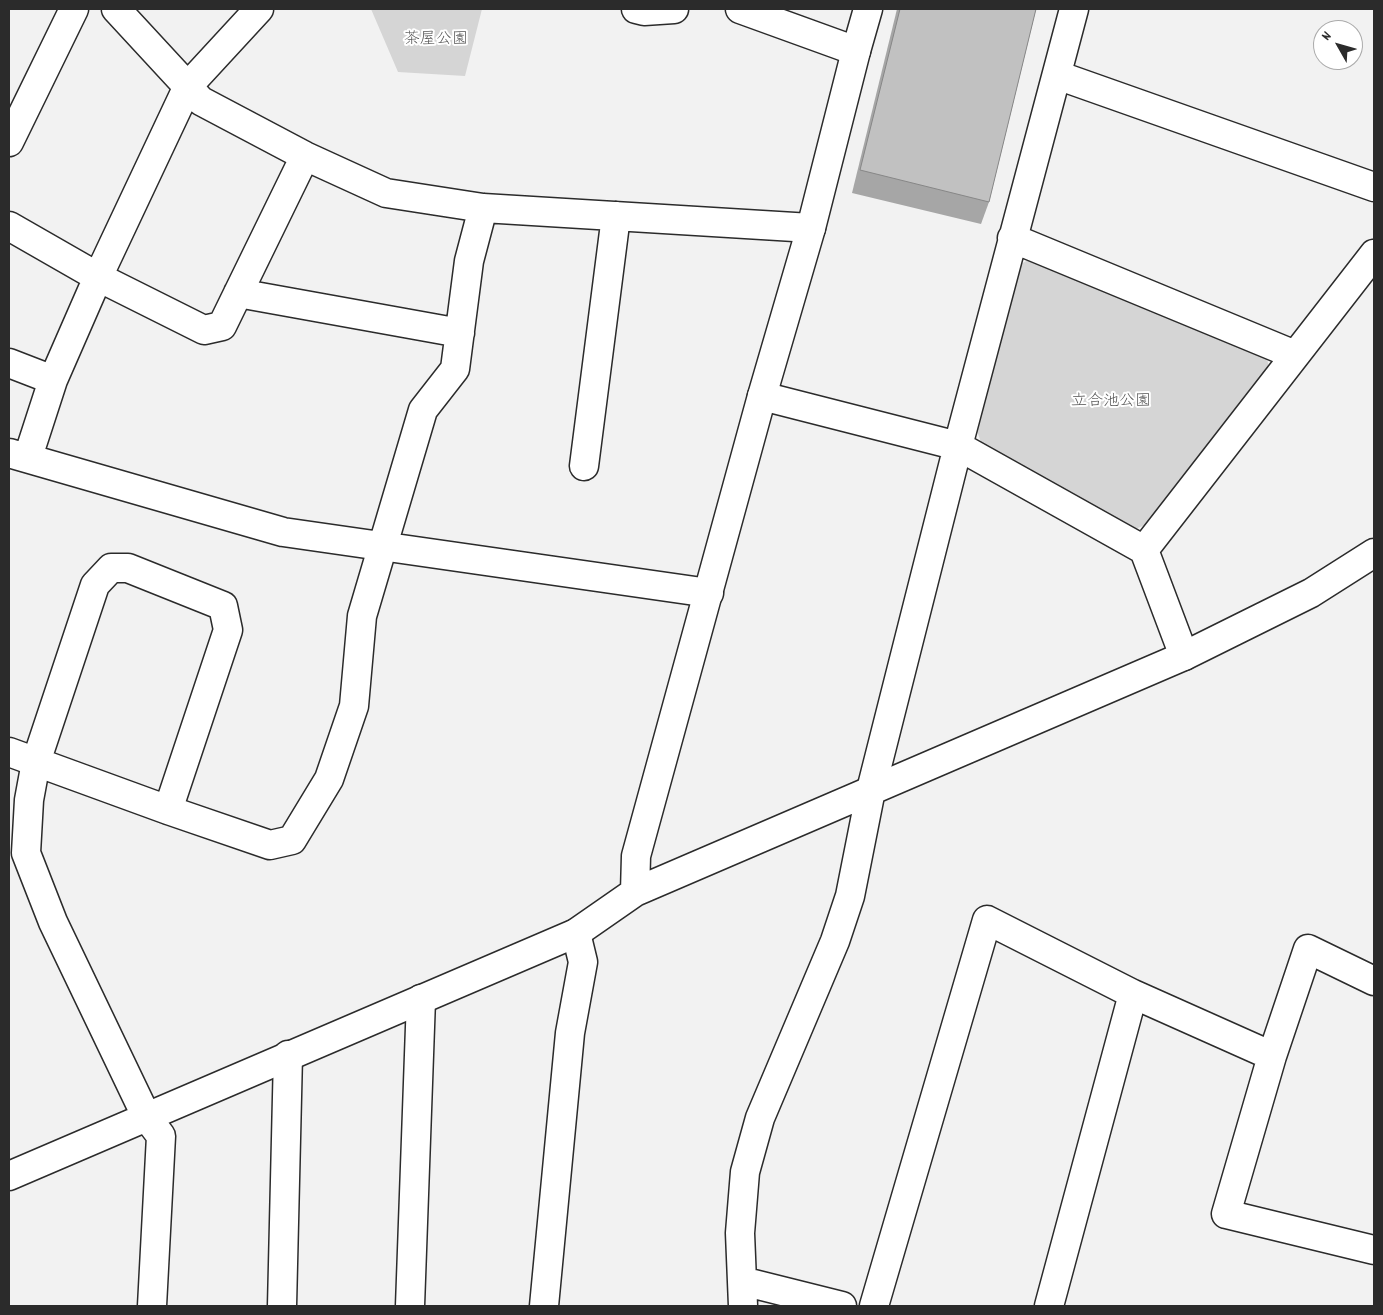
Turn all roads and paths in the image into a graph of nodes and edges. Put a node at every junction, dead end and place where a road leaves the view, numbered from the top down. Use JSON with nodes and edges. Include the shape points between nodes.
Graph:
{"nodes":[{"id":1,"x":74,"y":9,"type":"edge"},
{"id":2,"x":116,"y":9,"type":"edge"},
{"id":3,"x":260,"y":9,"type":"edge"},
{"id":4,"x":636,"y":9,"type":"edge"},
{"id":5,"x":674,"y":9,"type":"edge"},
{"id":6,"x":740,"y":9,"type":"edge"},
{"id":7,"x":868,"y":9,"type":"edge"},
{"id":8,"x":1074,"y":9,"type":"edge"},
{"id":9,"x":856,"y":51,"type":"junction"},
{"id":10,"x":1057,"y":75,"type":"junction"},
{"id":11,"x":188,"y":86,"type":"junction"},
{"id":12,"x":9,"y":142,"type":"edge"},
{"id":13,"x":306,"y":156,"type":"junction"},
{"id":14,"x":1374,"y":187,"type":"edge"},
{"id":15,"x":483,"y":208,"type":"junction"},
{"id":16,"x":616,"y":216,"type":"junction"},
{"id":17,"x":9,"y":226,"type":"edge"},
{"id":18,"x":811,"y":228,"type":"junction"},
{"id":19,"x":1012,"y":238,"type":"junction"},
{"id":20,"x":1374,"y":254,"type":"edge"},
{"id":21,"x":98,"y":277,"type":"junction"},
{"id":22,"x":238,"y":293,"type":"junction"},
{"id":23,"x":460,"y":333,"type":"junction"},
{"id":24,"x":1295,"y":355,"type":"junction"},
{"id":25,"x":9,"y":363,"type":"edge"},
{"id":26,"x":53,"y":380,"type":"junction"},
{"id":27,"x":762,"y":396,"type":"junction"},
{"id":28,"x":958,"y":446,"type":"junction"},
{"id":29,"x":18,"y":455,"type":"edge"},
{"id":30,"x":584,"y":466,"type":"dead end"},
{"id":31,"x":382,"y":547,"type":"junction"},
{"id":32,"x":1144,"y":550,"type":"junction"},
{"id":33,"x":1374,"y":554,"type":"edge"},
{"id":34,"x":709,"y":594,"type":"junction"},
{"id":35,"x":1184,"y":656,"type":"junction"},
{"id":36,"x":9,"y":752,"type":"edge"},
{"id":37,"x":36,"y":762,"type":"junction"},
{"id":38,"x":871,"y":790,"type":"junction"},
{"id":39,"x":168,"y":810,"type":"junction"},
{"id":40,"x":635,"y":892,"type":"junction"},
{"id":41,"x":576,"y":933,"type":"junction"},
{"id":42,"x":1374,"y":981,"type":"edge"},
{"id":43,"x":1133,"y":994,"type":"junction"},
{"id":44,"x":421,"y":999,"type":"junction"},
{"id":45,"x":288,"y":1055,"type":"junction"},
{"id":46,"x":1272,"y":1056,"type":"junction"},
{"id":47,"x":146,"y":1116,"type":"junction"},
{"id":48,"x":9,"y":1176,"type":"edge"},
{"id":49,"x":1374,"y":1250,"type":"edge"},
{"id":50,"x":742,"y":1294,"type":"edge"},
{"id":51,"x":152,"y":1306,"type":"edge"},
{"id":52,"x":282,"y":1306,"type":"edge"},
{"id":53,"x":410,"y":1306,"type":"edge"},
{"id":54,"x":544,"y":1306,"type":"edge"},
{"id":55,"x":842,"y":1306,"type":"edge"},
{"id":56,"x":874,"y":1306,"type":"edge"},
{"id":57,"x":1049,"y":1306,"type":"edge"}],
"edges":[{"from":1,"to":12,"type":"street"},
{"from":2,"to":11,"type":"street"},
{"from":3,"to":11,"type":"street"},
{"from":4,"to":5,"type":"street"},
{"from":6,"to":9,"type":"street"},
{"from":7,"to":9,"type":"street"},
{"from":8,"to":10,"type":"street"},
{"from":9,"to":18,"type":"street"},
{"from":10,"to":14,"type":"street"},
{"from":10,"to":19,"type":"street"},
{"from":11,"to":13,"type":"street","via":[[201,101]]},
{"from":11,"to":21,"type":"street"},
{"from":13,"to":15,"type":"street","via":[[386,193]]},
{"from":13,"to":22,"type":"street"},
{"from":15,"to":16,"type":"street"},
{"from":15,"to":23,"type":"street","via":[[468,261]]},
{"from":16,"to":18,"type":"street"},
{"from":16,"to":30,"type":"street"},
{"from":17,"to":21,"type":"street"},
{"from":18,"to":27,"type":"street"},
{"from":19,"to":24,"type":"street"},
{"from":19,"to":28,"type":"street"},
{"from":20,"to":24,"type":"street"},
{"from":21,"to":22,"type":"street","via":[[204,330],[222,326]]},
{"from":21,"to":26,"type":"street"},
{"from":22,"to":23,"type":"street"},
{"from":23,"to":31,"type":"street","via":[[456,369],[423,410]]},
{"from":24,"to":32,"type":"street"},
{"from":25,"to":26,"type":"street"},
{"from":26,"to":29,"type":"street"},
{"from":27,"to":28,"type":"street"},
{"from":27,"to":34,"type":"street"},
{"from":28,"to":32,"type":"street"},
{"from":28,"to":38,"type":"street"},
{"from":29,"to":31,"type":"street","via":[[283,532]]},
{"from":31,"to":34,"type":"street"},
{"from":31,"to":39,"type":"street","via":[[362,616],[354,706],[329,779],[292,840],[270,845]]},
{"from":32,"to":35,"type":"street"},
{"from":33,"to":35,"type":"street","via":[[1311,593]]},
{"from":34,"to":40,"type":"street","via":[[636,856]]},
{"from":35,"to":38,"type":"street"},
{"from":36,"to":37,"type":"street"},
{"from":37,"to":39,"type":"street"},
{"from":37,"to":39,"type":"street","via":[[95,586],[111,568],[128,568],[223,606],[228,630]]},
{"from":37,"to":47,"type":"street","via":[[29,800],[26,853],[53,922]]},
{"from":38,"to":40,"type":"street"},
{"from":38,"to":50,"type":"street","via":[[850,896],[760,1118],[745,1172],[740,1233]]},
{"from":40,"to":41,"type":"street"},
{"from":41,"to":44,"type":"street"},
{"from":41,"to":54,"type":"street","via":[[583,962],[570,1033]]},
{"from":42,"to":46,"type":"street","via":[[1308,949]]},
{"from":43,"to":46,"type":"street"},
{"from":43,"to":56,"type":"street","via":[[987,920]]},
{"from":43,"to":57,"type":"street"},
{"from":44,"to":45,"type":"street"},
{"from":44,"to":53,"type":"street"},
{"from":45,"to":47,"type":"street"},
{"from":45,"to":52,"type":"street"},
{"from":46,"to":49,"type":"street","via":[[1226,1214]]},
{"from":47,"to":48,"type":"street"},
{"from":47,"to":51,"type":"street","via":[[161,1136]]},
{"from":50,"to":55,"type":"street"}]}
